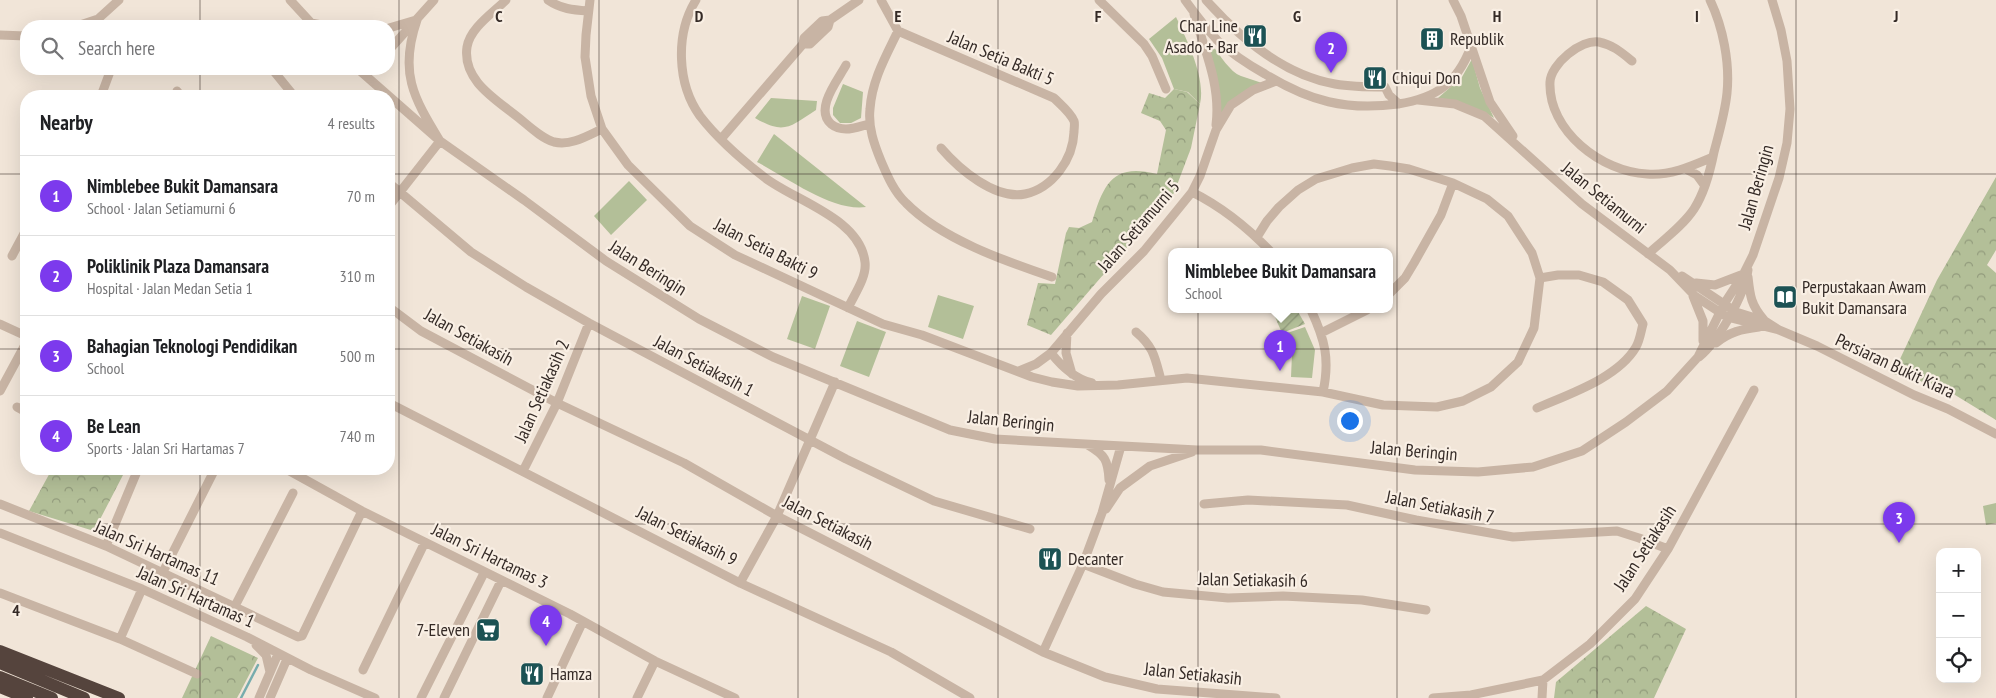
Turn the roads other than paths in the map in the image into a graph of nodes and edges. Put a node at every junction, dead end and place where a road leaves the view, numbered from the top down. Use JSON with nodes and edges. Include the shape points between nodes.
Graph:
{"nodes":[{"id":1,"x":119,"y":0,"type":"edge"},
{"id":2,"x":290,"y":0,"type":"edge"},
{"id":3,"x":434,"y":0,"type":"edge"},
{"id":4,"x":506,"y":0,"type":"edge"},
{"id":5,"x":548,"y":0,"type":"edge"},
{"id":6,"x":590,"y":0,"type":"edge"},
{"id":7,"x":696,"y":0,"type":"edge"},
{"id":8,"x":859,"y":0,"type":"edge"},
{"id":9,"x":881,"y":0,"type":"edge"},
{"id":10,"x":1099,"y":0,"type":"edge"},
{"id":11,"x":1185,"y":0,"type":"edge"},
{"id":12,"x":1206,"y":0,"type":"edge"},
{"id":13,"x":1453,"y":0,"type":"edge"},
{"id":14,"x":1710,"y":0,"type":"edge"},
{"id":15,"x":1772,"y":0,"type":"edge"},
{"id":16,"x":1192,"y":11,"type":"junction"},
{"id":17,"x":588,"y":12,"type":"junction"},
{"id":18,"x":103,"y":20,"type":"edge"},
{"id":19,"x":308,"y":20,"type":"edge"},
{"id":20,"x":416,"y":20,"type":"junction"},
{"id":21,"x":395,"y":26,"type":"edge"},
{"id":22,"x":898,"y":31,"type":"junction"},
{"id":23,"x":20,"y":36,"type":"edge"},
{"id":24,"x":0,"y":38,"type":"edge"},
{"id":25,"x":395,"y":43,"type":"edge"},
{"id":26,"x":1471,"y":47,"type":"junction"},
{"id":27,"x":1632,"y":61,"type":"dead end"},
{"id":28,"x":846,"y":65,"type":"dead end"},
{"id":29,"x":109,"y":75,"type":"edge"},
{"id":30,"x":277,"y":75,"type":"edge"},
{"id":31,"x":372,"y":75,"type":"edge"},
{"id":32,"x":1276,"y":81,"type":"junction"},
{"id":33,"x":1385,"y":87,"type":"junction"},
{"id":34,"x":1166,"y":89,"type":"dead end"},
{"id":35,"x":103,"y":90,"type":"edge"},
{"id":36,"x":289,"y":90,"type":"edge"},
{"id":37,"x":388,"y":90,"type":"edge"},
{"id":38,"x":395,"y":97,"type":"edge"},
{"id":39,"x":1418,"y":100,"type":"junction"},
{"id":40,"x":1399,"y":104,"type":"junction"},
{"id":41,"x":1373,"y":106,"type":"junction"},
{"id":42,"x":869,"y":124,"type":"junction"},
{"id":43,"x":602,"y":129,"type":"junction"},
{"id":44,"x":1216,"y":130,"type":"junction"},
{"id":45,"x":721,"y":139,"type":"junction"},
{"id":46,"x":440,"y":141,"type":"junction"},
{"id":47,"x":1520,"y":147,"type":"junction"},
{"id":48,"x":941,"y":148,"type":"dead end"},
{"id":49,"x":1713,"y":157,"type":"junction"},
{"id":50,"x":1686,"y":169,"type":"junction"},
{"id":51,"x":1710,"y":170,"type":"junction"},
{"id":52,"x":1453,"y":183,"type":"junction"},
{"id":53,"x":1705,"y":186,"type":"junction"},
{"id":54,"x":395,"y":189,"type":"edge"},
{"id":55,"x":1192,"y":192,"type":"junction"},
{"id":56,"x":399,"y":193,"type":"junction"},
{"id":57,"x":395,"y":198,"type":"edge"},
{"id":58,"x":1257,"y":237,"type":"junction"},
{"id":59,"x":20,"y":241,"type":"edge"},
{"id":60,"x":1267,"y":248,"type":"edge"},
{"id":61,"x":1648,"y":254,"type":"junction"},
{"id":62,"x":12,"y":256,"type":"dead end"},
{"id":63,"x":1745,"y":275,"type":"junction"},
{"id":64,"x":1052,"y":277,"type":"dead end"},
{"id":65,"x":1540,"y":278,"type":"junction"},
{"id":66,"x":1691,"y":285,"type":"junction"},
{"id":67,"x":1393,"y":290,"type":"edge"},
{"id":68,"x":848,"y":308,"type":"junction"},
{"id":69,"x":1726,"y":311,"type":"junction"},
{"id":70,"x":395,"y":312,"type":"edge"},
{"id":71,"x":1312,"y":313,"type":"edge"},
{"id":72,"x":1361,"y":313,"type":"edge"},
{"id":73,"x":589,"y":323,"type":"junction"},
{"id":74,"x":0,"y":324,"type":"edge"},
{"id":75,"x":1764,"y":324,"type":"junction"},
{"id":76,"x":1068,"y":332,"type":"junction"},
{"id":77,"x":1136,"y":332,"type":"dead end"},
{"id":78,"x":20,"y":333,"type":"edge"},
{"id":79,"x":1321,"y":333,"type":"junction"},
{"id":80,"x":1706,"y":347,"type":"junction"},
{"id":81,"x":1051,"y":353,"type":"junction"},
{"id":82,"x":20,"y":354,"type":"edge"},
{"id":83,"x":1019,"y":371,"type":"junction"},
{"id":84,"x":1072,"y":374,"type":"junction"},
{"id":85,"x":1161,"y":380,"type":"junction"},
{"id":86,"x":835,"y":382,"type":"junction"},
{"id":87,"x":1099,"y":385,"type":"junction"},
{"id":88,"x":1754,"y":390,"type":"dead end"},
{"id":89,"x":0,"y":391,"type":"edge"},
{"id":90,"x":1322,"y":392,"type":"junction"},
{"id":91,"x":557,"y":402,"type":"junction"},
{"id":92,"x":395,"y":406,"type":"edge"},
{"id":93,"x":17,"y":407,"type":"dead end"},
{"id":94,"x":1537,"y":408,"type":"dead end"},
{"id":95,"x":20,"y":409,"type":"edge"},
{"id":96,"x":1996,"y":434,"type":"edge"},
{"id":97,"x":809,"y":439,"type":"junction"},
{"id":98,"x":1086,"y":444,"type":"junction"},
{"id":99,"x":1120,"y":446,"type":"junction"},
{"id":100,"x":1197,"y":450,"type":"junction"},
{"id":101,"x":522,"y":471,"type":"junction"},
{"id":102,"x":136,"y":475,"type":"edge"},
{"id":103,"x":212,"y":475,"type":"edge"},
{"id":104,"x":297,"y":475,"type":"edge"},
{"id":105,"x":1109,"y":488,"type":"junction"},
{"id":106,"x":293,"y":493,"type":"dead end"},
{"id":107,"x":0,"y":504,"type":"edge"},
{"id":108,"x":1204,"y":504,"type":"dead end"},
{"id":109,"x":362,"y":511,"type":"junction"},
{"id":110,"x":1102,"y":514,"type":"junction"},
{"id":111,"x":777,"y":516,"type":"junction"},
{"id":112,"x":1030,"y":528,"type":"dead end"},
{"id":113,"x":0,"y":533,"type":"edge"},
{"id":114,"x":425,"y":542,"type":"junction"},
{"id":115,"x":106,"y":546,"type":"junction"},
{"id":116,"x":1668,"y":550,"type":"junction"},
{"id":117,"x":1083,"y":564,"type":"junction"},
{"id":118,"x":163,"y":572,"type":"junction"},
{"id":119,"x":484,"y":573,"type":"junction"},
{"id":120,"x":501,"y":581,"type":"junction"},
{"id":121,"x":740,"y":582,"type":"junction"},
{"id":122,"x":142,"y":589,"type":"junction"},
{"id":123,"x":0,"y":593,"type":"edge"},
{"id":124,"x":235,"y":606,"type":"junction"},
{"id":125,"x":1426,"y":610,"type":"dead end"},
{"id":126,"x":583,"y":621,"type":"junction"},
{"id":127,"x":247,"y":637,"type":"junction"},
{"id":128,"x":120,"y":639,"type":"junction"},
{"id":129,"x":0,"y":651,"type":"edge"},
{"id":130,"x":1043,"y":652,"type":"junction"},
{"id":131,"x":278,"y":654,"type":"junction"},
{"id":132,"x":288,"y":659,"type":"junction"},
{"id":133,"x":655,"y":661,"type":"junction"},
{"id":134,"x":0,"y":663,"type":"edge"},
{"id":135,"x":363,"y":670,"type":"dead end"},
{"id":136,"x":270,"y":672,"type":"junction"},
{"id":137,"x":196,"y":674,"type":"dead end"},
{"id":138,"x":0,"y":677,"type":"edge"},
{"id":139,"x":1543,"y":680,"type":"junction"},
{"id":140,"x":0,"y":687,"type":"edge"},
{"id":141,"x":716,"y":694,"type":"edge"},
{"id":142,"x":370,"y":697,"type":"edge"},
{"id":143,"x":27,"y":698,"type":"edge"},
{"id":144,"x":52,"y":698,"type":"edge"},
{"id":145,"x":84,"y":698,"type":"edge"},
{"id":146,"x":119,"y":698,"type":"edge"},
{"id":147,"x":258,"y":698,"type":"edge"},
{"id":148,"x":270,"y":698,"type":"edge"},
{"id":149,"x":420,"y":698,"type":"edge"},
{"id":150,"x":444,"y":698,"type":"edge"},
{"id":151,"x":547,"y":698,"type":"edge"},
{"id":152,"x":637,"y":698,"type":"edge"},
{"id":153,"x":735,"y":698,"type":"edge"},
{"id":154,"x":970,"y":698,"type":"edge"},
{"id":155,"x":1276,"y":698,"type":"edge"},
{"id":156,"x":1433,"y":698,"type":"edge"},
{"id":157,"x":1542,"y":698,"type":"edge"}],
"edges":[{"from":1,"to":18,"type":"street"},
{"from":2,"to":19,"type":"street"},
{"from":3,"to":20,"type":"street"},
{"from":4,"to":43,"type":"street","via":[[477,29],[469,42],[468,64],[478,83],[547,139],[566,143]]},
{"from":5,"to":17,"type":"street","via":[[569,10]]},
{"from":6,"to":17,"type":"street","name":"Jalan Setia Bakti 9"},
{"from":7,"to":45,"type":"street","via":[[684,31],[682,70],[688,93],[700,116]]},
{"from":8,"to":45,"type":"street","via":[[830,20],[822,21],[804,38],[803,44]]},
{"from":9,"to":22,"type":"street"},
{"from":10,"to":34,"type":"street","via":[[1144,44]]},
{"from":11,"to":16,"type":"street","name":"Jalan Setiamurni"},
{"from":12,"to":33,"type":"street","via":[[1238,34],[1288,67],[1334,84]]},
{"from":13,"to":26,"type":"street"},
{"from":14,"to":49,"type":"street","via":[[1719,23],[1727,82],[1725,108]]},
{"from":15,"to":63,"type":"street","name":"Jalan Beringin","via":[[1787,61],[1790,109],[1787,143],[1779,178]]},
{"from":16,"to":32,"type":"street","name":"Jalan Setiamurni","via":[[1240,59]]},
{"from":16,"to":44,"type":"street","name":"Jalan Setiamurni 5","via":[[1214,76],[1218,106]]},
{"from":17,"to":43,"type":"street","name":"Jalan Setia Bakti 9","via":[[587,76]]},
{"from":20,"to":21,"type":"street"},
{"from":20,"to":25,"type":"street"},
{"from":20,"to":46,"type":"street","via":[[408,60],[410,80],[417,102]]},
{"from":22,"to":42,"type":"street","via":[[875,79]]},
{"from":22,"to":48,"type":"street","name":"Jalan Setia Bakti 5","via":[[1054,98],[1074,122],[1074,141],[1065,164],[1053,179],[1025,194],[1001,192],[985,184],[969,175]]},
{"from":23,"to":24,"type":"street"},
{"from":26,"to":39,"type":"street","name":"Jalan Setiamurni","via":[[1457,75],[1436,93]]},
{"from":26,"to":47,"type":"street","name":"Jalan Setiamurni","via":[[1490,102]]},
{"from":27,"to":50,"type":"street","via":[[1616,48],[1597,42],[1564,56],[1554,68],[1550,81],[1556,111],[1578,142],[1611,166],[1649,175]]},
{"from":28,"to":42,"type":"street","via":[[829,96],[825,115],[830,123],[841,129]]},
{"from":29,"to":35,"type":"street"},
{"from":30,"to":36,"type":"street"},
{"from":31,"to":37,"type":"street","name":"Jalan Beringin"},
{"from":32,"to":41,"type":"street","name":"Jalan Setiamurni","via":[[1325,102]]},
{"from":32,"to":44,"type":"street","name":"Jalan Setiamurni 5","via":[[1253,90],[1231,105]]},
{"from":33,"to":40,"type":"street"},
{"from":33,"to":41,"type":"street"},
{"from":38,"to":46,"type":"street","name":"Jalan Beringin"},
{"from":39,"to":40,"type":"street","name":"Jalan Setiamurni"},
{"from":39,"to":47,"type":"street","name":"Jalan Setiamurni","via":[[1468,108],[1484,116]]},
{"from":40,"to":41,"type":"street","name":"Jalan Setiamurni"},
{"from":42,"to":64,"type":"street","via":[[883,167],[905,203],[927,221],[997,258]]},
{"from":43,"to":68,"type":"street","name":"Jalan Setia Bakti 9","via":[[628,165],[690,226],[735,255]]},
{"from":44,"to":55,"type":"street","name":"Jalan Setiamurni 5"},
{"from":45,"to":68,"type":"street","via":[[763,177],[837,219],[851,231],[864,255],[865,271]]},
{"from":46,"to":56,"type":"street"},
{"from":46,"to":86,"type":"street","name":"Jalan Beringin","via":[[606,262],[699,319]]},
{"from":47,"to":61,"type":"street","name":"Jalan Setiamurni","via":[[1582,204]]},
{"from":49,"to":50,"type":"street"},
{"from":49,"to":51,"type":"street"},
{"from":50,"to":51,"type":"street"},
{"from":50,"to":53,"type":"street","via":[[1697,175]]},
{"from":51,"to":53,"type":"street"},
{"from":52,"to":58,"type":"street","via":[[1390,166],[1374,164],[1352,168],[1316,179],[1298,190]]},
{"from":52,"to":65,"type":"street","via":[[1487,198],[1508,216],[1532,253]]},
{"from":52,"to":67,"type":"street","via":[[1441,215],[1406,278]]},
{"from":53,"to":61,"type":"street","via":[[1685,221]]},
{"from":54,"to":56,"type":"street","name":"Jalan Setiakasih 1"},
{"from":55,"to":58,"type":"street"},
{"from":55,"to":76,"type":"street","name":"Jalan Setiamurni 5","via":[[1144,251]]},
{"from":56,"to":57,"type":"street"},
{"from":56,"to":73,"type":"street","name":"Jalan Setiakasih 1","via":[[471,252]]},
{"from":58,"to":60,"type":"street"},
{"from":59,"to":62,"type":"street"},
{"from":61,"to":66,"type":"street","name":"Jalan Setiamurni"},
{"from":63,"to":66,"type":"street","via":[[1716,285]]},
{"from":63,"to":69,"type":"street","name":"Jalan Beringin","via":[[1743,290]]},
{"from":63,"to":75,"type":"street","via":[[1755,311]]},
{"from":65,"to":90,"type":"street","name":"Jalan Setia Bakti 9","via":[[1534,328],[1518,362],[1491,387],[1463,401],[1437,407],[1383,405]]},
{"from":65,"to":94,"type":"street","via":[[1579,275],[1603,282],[1628,300],[1643,324],[1637,346],[1622,365],[1585,387]]},
{"from":66,"to":69,"type":"street","name":"Jalan Setiamurni"},
{"from":66,"to":80,"type":"street","via":[[1703,321]]},
{"from":68,"to":83,"type":"street","name":"Jalan Setia Bakti 9","via":[[883,324]]},
{"from":69,"to":75,"type":"street","name":"Persiaran Bukit Kiara"},
{"from":69,"to":80,"type":"street","name":"Jalan Beringin"},
{"from":70,"to":91,"type":"street","name":"Jalan Setiakasih","via":[[421,331]]},
{"from":71,"to":79,"type":"street"},
{"from":72,"to":79,"type":"street"},
{"from":73,"to":91,"type":"street","name":"Jalan Setiakasih 2"},
{"from":73,"to":97,"type":"street","name":"Jalan Setiakasih 1"},
{"from":74,"to":78,"type":"street"},
{"from":75,"to":80,"type":"street","via":[[1738,330]]},
{"from":75,"to":96,"type":"street","name":"Persiaran Bukit Kiara","via":[[1817,346]]},
{"from":76,"to":81,"type":"street","name":"Jalan Setiamurni 5"},
{"from":76,"to":84,"type":"street","via":[[1066,353]]},
{"from":77,"to":85,"type":"street","via":[[1152,349]]},
{"from":79,"to":90,"type":"street","via":[[1327,362]]},
{"from":80,"to":100,"type":"street","name":"Jalan Beringin","via":[[1668,391],[1626,422],[1582,451],[1533,467],[1478,472],[1415,470],[1261,450]]},
{"from":81,"to":83,"type":"street","name":"Jalan Setiamurni 5"},
{"from":81,"to":84,"type":"street"},
{"from":82,"to":89,"type":"street"},
{"from":83,"to":87,"type":"street","name":"Jalan Setia Bakti 9","via":[[1062,384]]},
{"from":84,"to":87,"type":"street"},
{"from":85,"to":87,"type":"street","name":"Jalan Setia Bakti 9"},
{"from":85,"to":90,"type":"street","name":"Jalan Setia Bakti 9","via":[[1187,378]]},
{"from":86,"to":97,"type":"street"},
{"from":86,"to":98,"type":"street","name":"Jalan Beringin","via":[[950,430],[994,439]]},
{"from":88,"to":116,"type":"street","name":"Jalan Setiakasih"},
{"from":91,"to":101,"type":"street","name":"Jalan Setiakasih 2"},
{"from":91,"to":111,"type":"street","name":"Jalan Setiakasih","via":[[684,463]]},
{"from":92,"to":101,"type":"street","name":"Jalan Setiakasih 9"},
{"from":93,"to":95,"type":"street"},
{"from":97,"to":111,"type":"street"},
{"from":97,"to":112,"type":"street","name":"Jalan Setiakasih 1","via":[[934,501]]},
{"from":98,"to":99,"type":"street","name":"Jalan Beringin"},
{"from":98,"to":105,"type":"street","via":[[1100,452],[1108,464]]},
{"from":99,"to":100,"type":"street","name":"Jalan Beringin"},
{"from":99,"to":105,"type":"street"},
{"from":100,"to":110,"type":"street","via":[[1150,466],[1120,488]]},
{"from":101,"to":121,"type":"street","name":"Jalan Setiakasih 9"},
{"from":102,"to":115,"type":"street"},
{"from":103,"to":118,"type":"street"},
{"from":104,"to":109,"type":"street","name":"Jalan Sri Hartamas 3"},
{"from":105,"to":110,"type":"street"},
{"from":106,"to":124,"type":"street"},
{"from":107,"to":115,"type":"street","name":"Jalan Sri Hartamas 11"},
{"from":108,"to":116,"type":"street","name":"Jalan Setiakasih 7","via":[[1248,500],[1347,505],[1513,537],[1617,532]]},
{"from":109,"to":114,"type":"street","name":"Jalan Sri Hartamas 3"},
{"from":109,"to":124,"type":"street","name":"Jalan Sri Hartamas 11","via":[[302,636],[298,637]]},
{"from":110,"to":117,"type":"street"},
{"from":111,"to":121,"type":"street"},
{"from":111,"to":130,"type":"street","name":"Jalan Setiakasih"},
{"from":113,"to":122,"type":"street","name":"Jalan Sri Hartamas 1"},
{"from":114,"to":119,"type":"street","name":"Jalan Sri Hartamas 3"},
{"from":114,"to":135,"type":"street"},
{"from":115,"to":118,"type":"street","name":"Jalan Sri Hartamas 11"},
{"from":116,"to":139,"type":"street","name":"Jalan Setiakasih","via":[[1635,599],[1590,644]]},
{"from":117,"to":125,"type":"street","name":"Jalan Setiakasih 6","via":[[1163,592],[1228,598],[1283,596],[1362,600]]},
{"from":117,"to":130,"type":"street"},
{"from":118,"to":124,"type":"street","name":"Jalan Sri Hartamas 11"},
{"from":119,"to":120,"type":"street","name":"Jalan Sri Hartamas 3"},
{"from":119,"to":149,"type":"street"},
{"from":120,"to":126,"type":"street","name":"Jalan Sri Hartamas 3"},
{"from":120,"to":150,"type":"street"},
{"from":121,"to":154,"type":"street","name":"Jalan Setiakasih 9","via":[[891,652]]},
{"from":122,"to":127,"type":"street","name":"Jalan Sri Hartamas 1"},
{"from":122,"to":128,"type":"street"},
{"from":123,"to":128,"type":"street"},
{"from":126,"to":133,"type":"street","name":"Jalan Sri Hartamas 3"},
{"from":126,"to":151,"type":"street"},
{"from":127,"to":131,"type":"street","name":"Jalan Sri Hartamas 1"},
{"from":127,"to":136,"type":"street","via":[[266,656]]},
{"from":128,"to":137,"type":"street"},
{"from":129,"to":146,"type":"highway"},
{"from":130,"to":155,"type":"street","name":"Jalan Setiakasih","via":[[1105,676],[1157,689]]},
{"from":131,"to":132,"type":"street","name":"Jalan Sri Hartamas 1"},
{"from":131,"to":136,"type":"street"},
{"from":132,"to":142,"type":"street","name":"Jalan Sri Hartamas 1"},
{"from":132,"to":148,"type":"street"},
{"from":133,"to":141,"type":"street","name":"Jalan Sri Hartamas 3"},
{"from":133,"to":152,"type":"street"},
{"from":134,"to":145,"type":"highway"},
{"from":136,"to":147,"type":"street"},
{"from":138,"to":144,"type":"highway"},
{"from":139,"to":156,"type":"street","name":"Jalan Setiakasih","via":[[1471,695]]},
{"from":139,"to":157,"type":"street"},
{"from":140,"to":143,"type":"highway"},
{"from":141,"to":153,"type":"street","name":"Jalan Sri Hartamas 3"}]}
